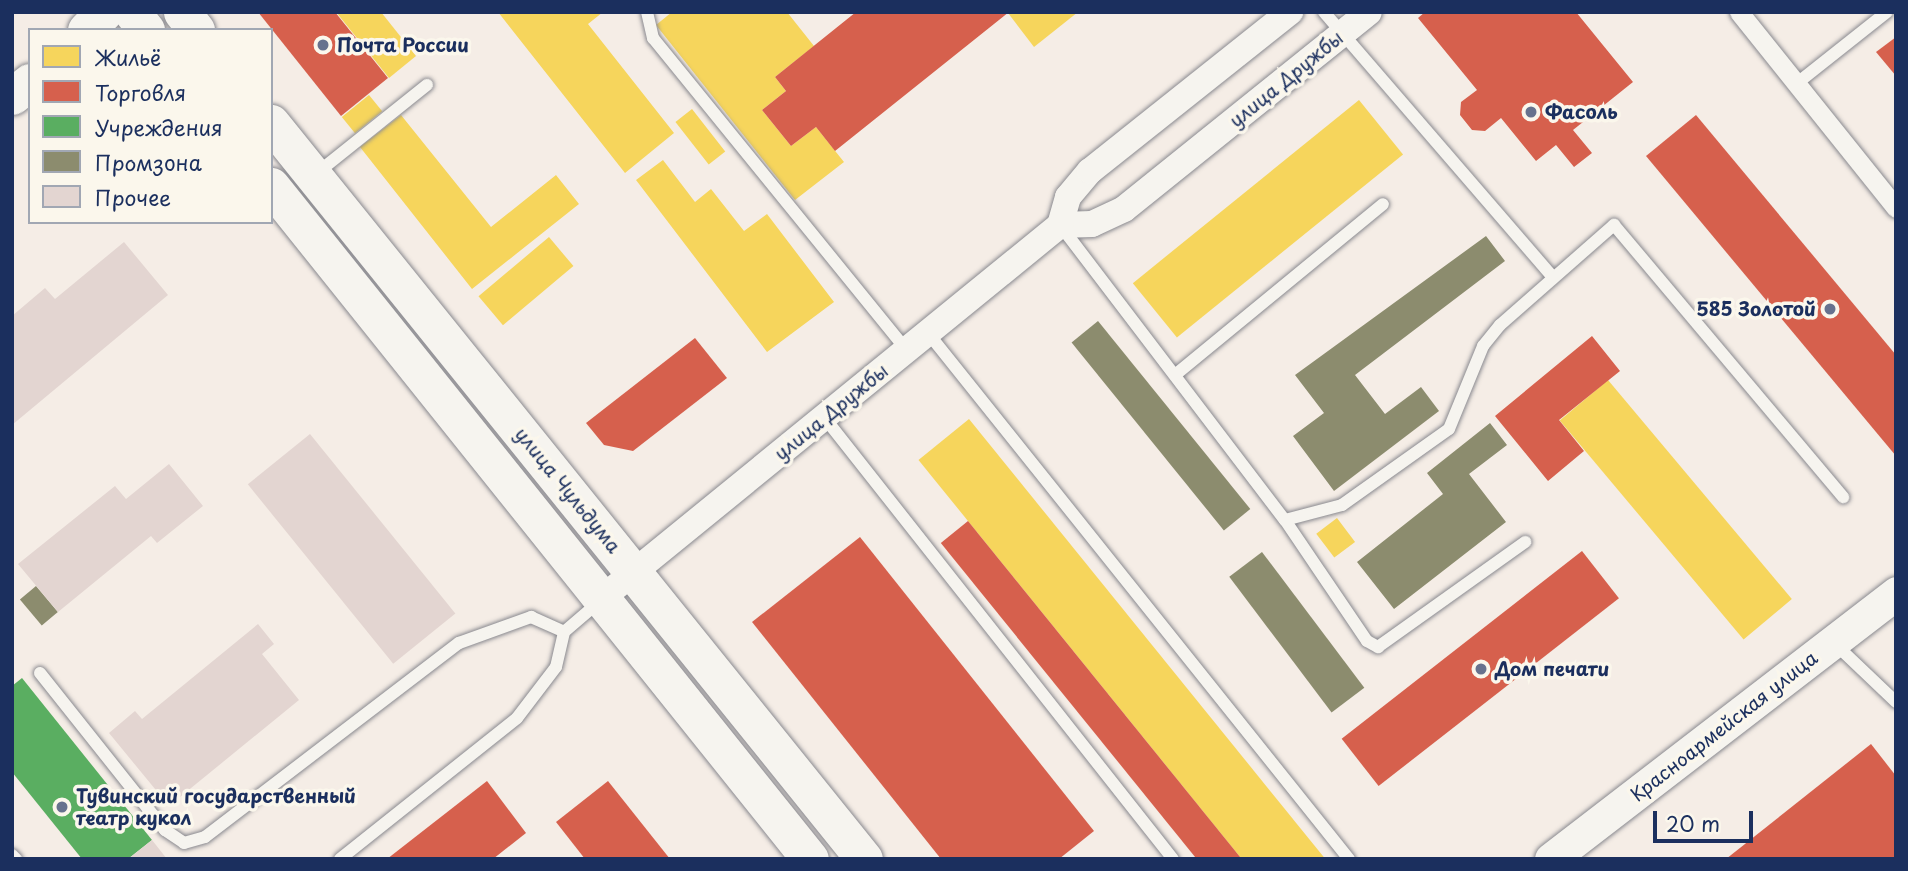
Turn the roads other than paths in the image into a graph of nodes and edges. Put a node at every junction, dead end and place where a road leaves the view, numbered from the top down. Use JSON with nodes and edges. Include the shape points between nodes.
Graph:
{"nodes":[{"id":1,"x":103,"y":12,"type":"edge"},
{"id":2,"x":132,"y":12,"type":"edge"},
{"id":3,"x":182,"y":12,"type":"edge"},
{"id":4,"x":647,"y":12,"type":"edge"},
{"id":5,"x":1290,"y":12,"type":"edge"},
{"id":6,"x":1324,"y":12,"type":"edge"},
{"id":7,"x":1369,"y":12,"type":"edge"},
{"id":8,"x":1739,"y":12,"type":"edge"},
{"id":9,"x":1887,"y":12,"type":"edge"},
{"id":10,"x":88,"y":28,"type":"edge"},
{"id":11,"x":144,"y":28,"type":"edge"},
{"id":12,"x":194,"y":28,"type":"edge"},
{"id":13,"x":1343,"y":34,"type":"junction"},
{"id":14,"x":28,"y":84,"type":"edge"},
{"id":15,"x":1796,"y":84,"type":"junction"},
{"id":16,"x":427,"y":85,"type":"dead end"},
{"id":17,"x":12,"y":96,"type":"edge"},
{"id":18,"x":273,"y":125,"type":"edge"},
{"id":19,"x":314,"y":175,"type":"junction"},
{"id":20,"x":273,"y":188,"type":"edge"},
{"id":21,"x":1383,"y":204,"type":"dead end"},
{"id":22,"x":1896,"y":208,"type":"edge"},
{"id":23,"x":1060,"y":225,"type":"junction"},
{"id":24,"x":1552,"y":276,"type":"junction"},
{"id":25,"x":928,"y":333,"type":"junction"},
{"id":26,"x":907,"y":350,"type":"junction"},
{"id":27,"x":1175,"y":375,"type":"junction"},
{"id":28,"x":824,"y":417,"type":"junction"},
{"id":29,"x":1843,"y":497,"type":"dead end"},
{"id":30,"x":1285,"y":520,"type":"junction"},
{"id":31,"x":1525,"y":542,"type":"dead end"},
{"id":32,"x":635,"y":572,"type":"junction"},
{"id":33,"x":1896,"y":593,"type":"edge"},
{"id":34,"x":603,"y":598,"type":"junction"},
{"id":35,"x":564,"y":632,"type":"junction"},
{"id":36,"x":1833,"y":642,"type":"junction"},
{"id":37,"x":40,"y":673,"type":"dead end"},
{"id":38,"x":1896,"y":702,"type":"edge"},
{"id":39,"x":12,"y":855,"type":"edge"},
{"id":40,"x":16,"y":859,"type":"edge"},
{"id":41,"x":340,"y":859,"type":"edge"},
{"id":42,"x":810,"y":859,"type":"edge"},
{"id":43,"x":864,"y":859,"type":"edge"},
{"id":44,"x":1173,"y":859,"type":"edge"},
{"id":45,"x":1349,"y":859,"type":"edge"},
{"id":46,"x":1551,"y":859,"type":"edge"}],
"edges":[{"from":1,"to":10,"type":"main road"},
{"from":2,"to":11,"type":"main road"},
{"from":3,"to":12,"type":"main road"},
{"from":4,"to":26,"type":"lane","via":[[653,37]]},
{"from":5,"to":23,"type":"street","via":[[1090,171],[1068,197]]},
{"from":6,"to":13,"type":"lane"},
{"from":7,"to":13,"type":"street","name":"улица Дружбы"},
{"from":8,"to":15,"type":"street"},
{"from":9,"to":15,"type":"lane"},
{"from":13,"to":23,"type":"street","name":"улица Дружбы","via":[[1124,209],[1092,224]]},
{"from":13,"to":24,"type":"lane"},
{"from":14,"to":17,"type":"main road"},
{"from":15,"to":22,"type":"street"},
{"from":16,"to":19,"type":"lane"},
{"from":18,"to":19,"type":"main road","name":"улица Чульдума"},
{"from":19,"to":32,"type":"main road","name":"улица Чульдума"},
{"from":20,"to":34,"type":"main road"},
{"from":21,"to":27,"type":"lane"},
{"from":23,"to":25,"type":"street","name":"улица Дружбы"},
{"from":23,"to":27,"type":"lane"},
{"from":24,"to":29,"type":"lane","via":[[1615,225]]},
{"from":24,"to":30,"type":"lane","via":[[1483,346],[1449,429],[1342,505]]},
{"from":25,"to":26,"type":"street","name":"улица Дружбы"},
{"from":25,"to":45,"type":"lane"},
{"from":26,"to":28,"type":"street","name":"улица Дружбы"},
{"from":27,"to":30,"type":"lane"},
{"from":28,"to":32,"type":"street","name":"улица Дружбы"},
{"from":28,"to":44,"type":"lane"},
{"from":30,"to":31,"type":"lane","via":[[1367,640],[1378,647]]},
{"from":32,"to":34,"type":"street","name":"улица Дружбы"},
{"from":32,"to":43,"type":"main road","name":"улица Чульдума"},
{"from":33,"to":36,"type":"street","name":"Красноармейская улица"},
{"from":34,"to":35,"type":"lane"},
{"from":34,"to":42,"type":"main road"},
{"from":35,"to":37,"type":"lane","via":[[531,617],[459,643],[205,837],[184,843],[165,830]]},
{"from":35,"to":41,"type":"lane","via":[[556,667],[517,718]]},
{"from":36,"to":38,"type":"lane"},
{"from":36,"to":46,"type":"street","name":"Красноармейская улица"},
{"from":39,"to":40,"type":"lane"}]}
